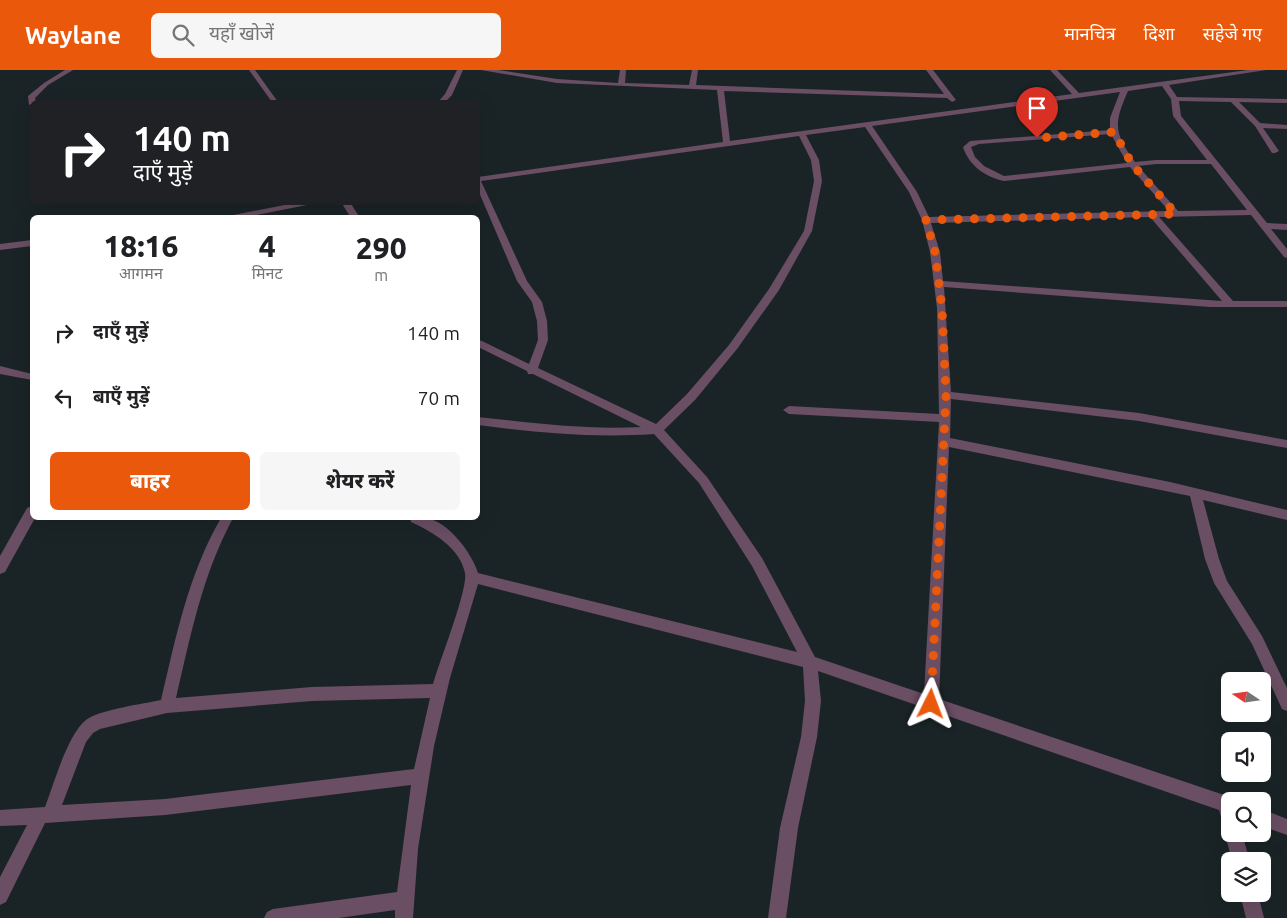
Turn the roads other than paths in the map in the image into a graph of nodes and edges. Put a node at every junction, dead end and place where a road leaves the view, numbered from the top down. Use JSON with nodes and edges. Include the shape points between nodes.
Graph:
{"nodes":[{"id":1,"x":70,"y":70,"type":"edge"},
{"id":2,"x":252,"y":70,"type":"edge"},
{"id":3,"x":460,"y":70,"type":"edge"},
{"id":4,"x":484,"y":70,"type":"edge"},
{"id":5,"x":623,"y":70,"type":"edge"},
{"id":6,"x":695,"y":70,"type":"edge"},
{"id":7,"x":929,"y":70,"type":"edge"},
{"id":8,"x":1053,"y":70,"type":"edge"},
{"id":9,"x":1263,"y":70,"type":"edge"},
{"id":10,"x":1164,"y":83,"type":"junction"},
{"id":11,"x":621,"y":85,"type":"junction"},
{"id":12,"x":692,"y":88,"type":"junction"},
{"id":13,"x":1125,"y":88,"type":"junction"},
{"id":14,"x":720,"y":89,"type":"junction"},
{"id":15,"x":1077,"y":95,"type":"junction"},
{"id":16,"x":949,"y":96,"type":"junction"},
{"id":17,"x":1175,"y":99,"type":"junction"},
{"id":18,"x":31,"y":100,"type":"edge"},
{"id":19,"x":274,"y":100,"type":"edge"},
{"id":20,"x":443,"y":100,"type":"edge"},
{"id":21,"x":1233,"y":100,"type":"junction"},
{"id":22,"x":1287,"y":101,"type":"edge"},
{"id":23,"x":961,"y":110,"type":"junction"},
{"id":24,"x":867,"y":124,"type":"junction"},
{"id":25,"x":1258,"y":125,"type":"junction"},
{"id":26,"x":1287,"y":127,"type":"edge"},
{"id":27,"x":1114,"y":132,"type":"junction"},
{"id":28,"x":801,"y":133,"type":"junction"},
{"id":29,"x":727,"y":144,"type":"junction"},
{"id":30,"x":1276,"y":151,"type":"dead end"},
{"id":31,"x":1214,"y":162,"type":"junction"},
{"id":32,"x":1132,"y":164,"type":"junction"},
{"id":33,"x":480,"y":180,"type":"edge"},
{"id":34,"x":480,"y":185,"type":"edge"},
{"id":35,"x":300,"y":205,"type":"edge"},
{"id":36,"x":1253,"y":212,"type":"junction"},
{"id":37,"x":1176,"y":214,"type":"junction"},
{"id":38,"x":240,"y":215,"type":"edge"},
{"id":39,"x":1153,"y":215,"type":"junction"},
{"id":40,"x":926,"y":220,"type":"junction"},
{"id":41,"x":1264,"y":226,"type":"junction"},
{"id":42,"x":1287,"y":227,"type":"edge"},
{"id":43,"x":30,"y":243,"type":"edge"},
{"id":44,"x":0,"y":246,"type":"edge"},
{"id":45,"x":1287,"y":254,"type":"edge"},
{"id":46,"x":939,"y":284,"type":"junction"},
{"id":47,"x":1230,"y":304,"type":"junction"},
{"id":48,"x":1287,"y":304,"type":"edge"},
{"id":49,"x":480,"y":344,"type":"edge"},
{"id":50,"x":0,"y":370,"type":"edge"},
{"id":51,"x":532,"y":371,"type":"junction"},
{"id":52,"x":30,"y":377,"type":"edge"},
{"id":53,"x":946,"y":395,"type":"junction"},
{"id":54,"x":789,"y":410,"type":"dead end"},
{"id":55,"x":945,"y":418,"type":"junction"},
{"id":56,"x":480,"y":421,"type":"edge"},
{"id":57,"x":657,"y":430,"type":"junction"},
{"id":58,"x":943,"y":441,"type":"junction"},
{"id":59,"x":1287,"y":444,"type":"edge"},
{"id":60,"x":1195,"y":493,"type":"junction"},
{"id":61,"x":30,"y":515,"type":"edge"},
{"id":62,"x":1287,"y":515,"type":"edge"},
{"id":63,"x":226,"y":520,"type":"edge"},
{"id":64,"x":422,"y":520,"type":"edge"},
{"id":65,"x":0,"y":568,"type":"edge"},
{"id":66,"x":473,"y":577,"type":"junction"},
{"id":67,"x":810,"y":662,"type":"junction"},
{"id":68,"x":438,"y":692,"type":"junction"},
{"id":69,"x":931,"y":704,"type":"junction"},
{"id":70,"x":1287,"y":704,"type":"edge"},
{"id":71,"x":167,"y":706,"type":"junction"},
{"id":72,"x":420,"y":776,"type":"junction"},
{"id":73,"x":1221,"y":806,"type":"edge"},
{"id":74,"x":45,"y":816,"type":"junction"},
{"id":75,"x":0,"y":818,"type":"edge"},
{"id":76,"x":1271,"y":821,"type":"edge"},
{"id":77,"x":1287,"y":827,"type":"edge"},
{"id":78,"x":0,"y":896,"type":"edge"},
{"id":79,"x":1251,"y":902,"type":"edge"},
{"id":80,"x":404,"y":909,"type":"edge"},
{"id":81,"x":273,"y":918,"type":"edge"},
{"id":82,"x":777,"y":918,"type":"edge"},
{"id":83,"x":1255,"y":918,"type":"edge"}],
"edges":[{"from":1,"to":18,"type":"street","via":[[38,90]]},
{"from":2,"to":19,"type":"street"},
{"from":3,"to":20,"type":"street"},
{"from":4,"to":11,"type":"street","via":[[557,81]]},
{"from":5,"to":11,"type":"street"},
{"from":6,"to":12,"type":"street"},
{"from":7,"to":16,"type":"street"},
{"from":8,"to":15,"type":"street"},
{"from":9,"to":10,"type":"street"},
{"from":10,"to":13,"type":"street"},
{"from":10,"to":17,"type":"street"},
{"from":11,"to":12,"type":"street"},
{"from":12,"to":14,"type":"street"},
{"from":13,"to":15,"type":"street"},
{"from":13,"to":27,"type":"street","via":[[1113,122]]},
{"from":14,"to":16,"type":"street"},
{"from":14,"to":29,"type":"street"},
{"from":15,"to":23,"type":"street"},
{"from":16,"to":23,"type":"street"},
{"from":17,"to":21,"type":"street"},
{"from":17,"to":31,"type":"street","via":[[1177,116]]},
{"from":21,"to":22,"type":"street"},
{"from":21,"to":25,"type":"street"},
{"from":23,"to":24,"type":"street"},
{"from":24,"to":28,"type":"street"},
{"from":24,"to":40,"type":"street","via":[[913,192]]},
{"from":25,"to":26,"type":"street"},
{"from":25,"to":30,"type":"street"},
{"from":27,"to":32,"type":"street"},
{"from":27,"to":32,"type":"street","via":[[979,142],[970,143],[967,147],[972,157],[990,174],[1004,179]]},
{"from":28,"to":29,"type":"street"},
{"from":28,"to":57,"type":"street","via":[[815,160],[818,181],[808,231],[774,290],[733,346],[691,397]]},
{"from":29,"to":33,"type":"street"},
{"from":31,"to":32,"type":"street"},
{"from":31,"to":36,"type":"street"},
{"from":32,"to":37,"type":"street"},
{"from":34,"to":51,"type":"street","via":[[542,321],[543,340]]},
{"from":35,"to":38,"type":"street"},
{"from":36,"to":37,"type":"street"},
{"from":36,"to":41,"type":"street"},
{"from":37,"to":39,"type":"street"},
{"from":39,"to":40,"type":"street"},
{"from":39,"to":47,"type":"street"},
{"from":40,"to":46,"type":"street"},
{"from":41,"to":42,"type":"street"},
{"from":41,"to":45,"type":"street"},
{"from":43,"to":44,"type":"street"},
{"from":46,"to":47,"type":"street"},
{"from":46,"to":53,"type":"street"},
{"from":47,"to":48,"type":"street"},
{"from":49,"to":51,"type":"street"},
{"from":50,"to":52,"type":"street"},
{"from":51,"to":57,"type":"street"},
{"from":53,"to":55,"type":"street"},
{"from":53,"to":59,"type":"street","via":[[1139,417]]},
{"from":54,"to":55,"type":"street"},
{"from":55,"to":58,"type":"street"},
{"from":56,"to":57,"type":"street","via":[[591,432]]},
{"from":57,"to":67,"type":"street","via":[[703,480],[752,554]]},
{"from":58,"to":60,"type":"street"},
{"from":58,"to":69,"type":"street"},
{"from":60,"to":62,"type":"street"},
{"from":60,"to":70,"type":"street","via":[[1221,583],[1257,640]]},
{"from":61,"to":65,"type":"street"},
{"from":63,"to":71,"type":"street","via":[[197,585]]},
{"from":64,"to":66,"type":"street","via":[[454,542],[465,557]]},
{"from":66,"to":67,"type":"street"},
{"from":66,"to":68,"type":"street"},
{"from":67,"to":69,"type":"street"},
{"from":67,"to":82,"type":"street","via":[[814,701]]},
{"from":68,"to":71,"type":"street","via":[[312,694]]},
{"from":68,"to":72,"type":"street"},
{"from":69,"to":73,"type":"street"},
{"from":71,"to":74,"type":"street","via":[[109,718],[87,728]]},
{"from":72,"to":74,"type":"street","via":[[165,807]]},
{"from":72,"to":80,"type":"street","via":[[410,836]]},
{"from":74,"to":75,"type":"street"},
{"from":74,"to":78,"type":"street"},
{"from":76,"to":77,"type":"street"},
{"from":79,"to":83,"type":"street"},
{"from":80,"to":81,"type":"street"}]}
